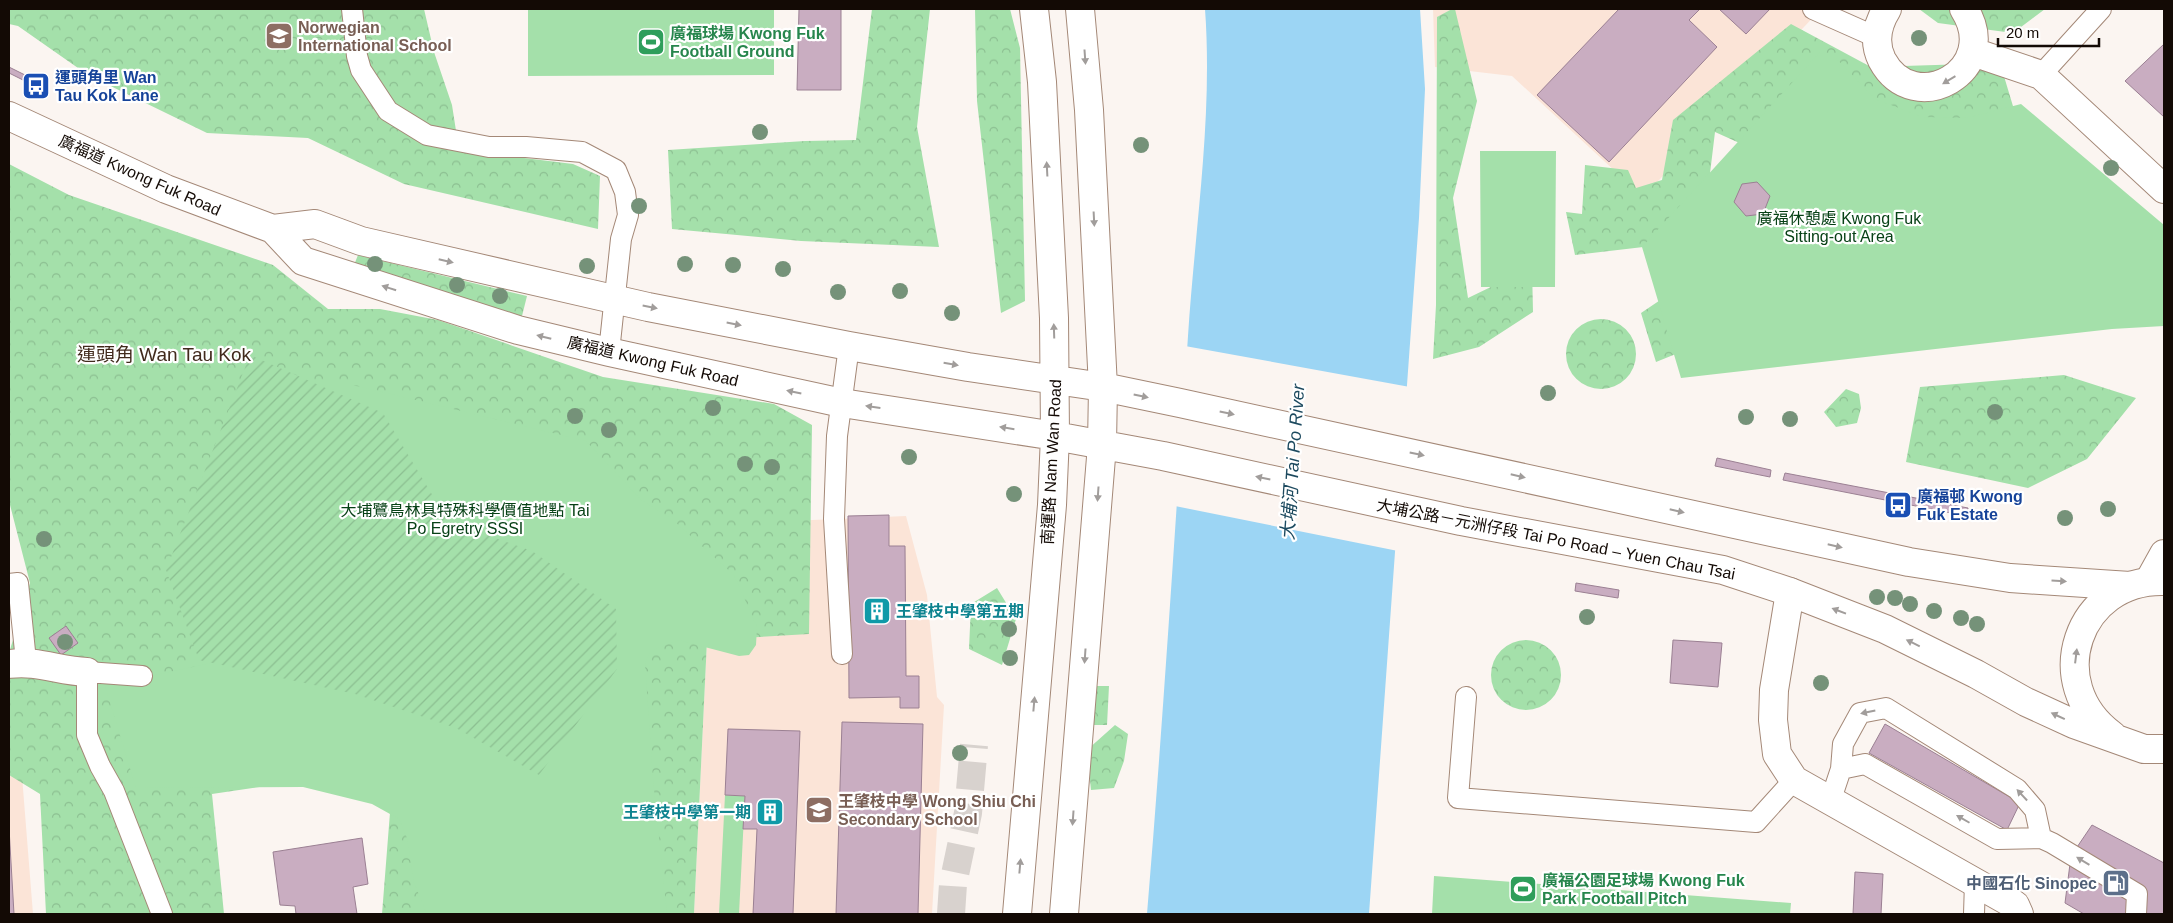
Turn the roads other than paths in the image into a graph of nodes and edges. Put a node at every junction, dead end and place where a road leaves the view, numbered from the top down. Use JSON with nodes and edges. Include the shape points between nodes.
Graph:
{"nodes":[{"id":1,"x":352,"y":9,"type":"edge"},
{"id":2,"x":1034,"y":9,"type":"edge"},
{"id":3,"x":1080,"y":9,"type":"edge"},
{"id":4,"x":1813,"y":9,"type":"edge"},
{"id":5,"x":1887,"y":9,"type":"edge"},
{"id":6,"x":1964,"y":9,"type":"edge"},
{"id":7,"x":2102,"y":9,"type":"edge"},
{"id":8,"x":1876,"y":37,"type":"junction"},
{"id":9,"x":1973,"y":52,"type":"junction"},
{"id":10,"x":2041,"y":75,"type":"junction"},
{"id":11,"x":9,"y":116,"type":"edge"},
{"id":12,"x":2164,"y":189,"type":"edge"},
{"id":13,"x":273,"y":229,"type":"junction"},
{"id":14,"x":613,"y":300,"type":"junction"},
{"id":15,"x":849,"y":346,"type":"junction"},
{"id":16,"x":609,"y":352,"type":"junction"},
{"id":17,"x":1056,"y":380,"type":"junction"},
{"id":18,"x":1103,"y":388,"type":"junction"},
{"id":19,"x":842,"y":403,"type":"junction"},
{"id":20,"x":1055,"y":436,"type":"junction"},
{"id":21,"x":1102,"y":445,"type":"junction"},
{"id":22,"x":2164,"y":554,"type":"edge"},
{"id":23,"x":2148,"y":583,"type":"edge"},
{"id":24,"x":9,"y":584,"type":"edge"},
{"id":25,"x":1790,"y":592,"type":"junction"},
{"id":26,"x":842,"y":654,"type":"dead end"},
{"id":27,"x":17,"y":662,"type":"edge"},
{"id":28,"x":87,"y":672,"type":"junction"},
{"id":29,"x":142,"y":676,"type":"dead end"},
{"id":30,"x":1466,"y":698,"type":"dead end"},
{"id":31,"x":2120,"y":740,"type":"junction"},
{"id":32,"x":2164,"y":749,"type":"edge"},
{"id":33,"x":1841,"y":769,"type":"junction"},
{"id":34,"x":1794,"y":780,"type":"junction"},
{"id":35,"x":1830,"y":802,"type":"junction"},
{"id":36,"x":2041,"y":838,"type":"junction"},
{"id":37,"x":1975,"y":882,"type":"junction"},
{"id":38,"x":162,"y":914,"type":"edge"},
{"id":39,"x":1017,"y":914,"type":"edge"},
{"id":40,"x":1064,"y":914,"type":"edge"},
{"id":41,"x":1974,"y":914,"type":"edge"},
{"id":42,"x":2019,"y":914,"type":"edge"},
{"id":43,"x":2136,"y":914,"type":"edge"}],
"edges":[{"from":1,"to":14,"type":"lane","via":[[357,56],[365,78],[388,111],[427,135],[489,147],[582,152],[616,170],[625,192],[628,215],[621,239]]},
{"from":17,"to":2,"type":"main road","name":"南運路 Nam Wan Road","one_way":true,"via":[[1042,82]]},
{"from":3,"to":18,"type":"main road","one_way":true,"via":[[1089,110]]},
{"from":4,"to":8,"type":"lane"},
{"from":5,"to":8,"type":"main road"},
{"from":6,"to":9,"type":"main road","via":[[1972,20]]},
{"from":7,"to":10,"type":"lane"},
{"from":9,"to":8,"type":"main road","one_way":true,"via":[[1966,66],[1941,85],[1910,85],[1897,78],[1886,66],[1878,52]]},
{"from":9,"to":10,"type":"main road"},
{"from":10,"to":12,"type":"main road"},
{"from":11,"to":13,"type":"main road","name":"廣福道 Kwong Fuk Road","via":[[166,189]]},
{"from":13,"to":14,"type":"main road","name":"廣福道 Kwong Fuk Road","one_way":true,"via":[[315,224],[361,241]]},
{"from":16,"to":13,"type":"main road","name":"廣福道 Kwong Fuk Road","one_way":true,"via":[[518,330],[303,262]]},
{"from":14,"to":15,"type":"main road","name":"廣福道 Kwong Fuk Road","one_way":true},
{"from":14,"to":16,"type":"lane"},
{"from":15,"to":17,"type":"main road","name":"廣福道 Kwong Fuk Road","one_way":true},
{"from":15,"to":19,"type":"lane"},
{"from":19,"to":16,"type":"main road","name":"廣福道 Kwong Fuk Road","one_way":true},
{"from":17,"to":18,"type":"main road"},
{"from":17,"to":20,"type":"main road","name":"南運路 Nam Wan Road"},
{"from":18,"to":21,"type":"main road"},
{"from":18,"to":23,"type":"main road","one_way":true,"via":[[1909,562],[2010,578]]},
{"from":20,"to":19,"type":"main road","name":"廣福道 Kwong Fuk Road","one_way":true},
{"from":19,"to":26,"type":"lane","via":[[837,436],[834,519]]},
{"from":20,"to":21,"type":"main road","name":"大埔公路－元洲仔段 Tai Po Road – Yuen Chau Tsai"},
{"from":39,"to":20,"type":"main road","name":"南運路 Nam Wan Road","one_way":true},
{"from":25,"to":21,"type":"main road","name":"大埔公路－元洲仔段 Tai Po Road – Yuen Chau Tsai","one_way":true,"via":[[1723,570],[1461,521]]},
{"from":21,"to":40,"type":"main road","one_way":true},
{"from":22,"to":23,"type":"main road"},
{"from":31,"to":23,"type":"main road","name":"大埔公路－元洲仔段 Tai Po Road – Yuen Chau Tsai","one_way":true,"via":[[2099,725],[2084,705],[2076,684],[2074,660],[2079,637],[2100,604],[2115,592]]},
{"from":24,"to":27,"type":"lane","via":[[18,583]]},
{"from":31,"to":25,"type":"main road","name":"大埔公路－元洲仔段 Tai Po Road – Yuen Chau Tsai","one_way":true,"via":[[2026,702],[1885,629]]},
{"from":25,"to":34,"type":"main road","via":[[1775,682],[1773,720],[1777,754]]},
{"from":27,"to":28,"type":"main road"},
{"from":28,"to":29,"type":"lane"},
{"from":28,"to":38,"type":"lane","via":[[87,735],[114,791]]},
{"from":30,"to":34,"type":"lane","via":[[1458,798],[1756,822]]},
{"from":31,"to":32,"type":"main road","name":"大埔公路－元洲仔段 Tai Po Road – Yuen Chau Tsai","via":[[2144,749]]},
{"from":33,"to":35,"type":"lane"},
{"from":36,"to":33,"type":"lane","one_way":true,"via":[[1997,839],[1865,764]]},
{"from":36,"to":33,"type":"lane","one_way":true,"via":[[2035,810],[2016,789],[1886,708],[1860,713],[1843,744]]},
{"from":34,"to":35,"type":"main road"},
{"from":35,"to":37,"type":"main road"},
{"from":43,"to":36,"type":"lane","one_way":true,"via":[[2137,894]]},
{"from":37,"to":41,"type":"lane"},
{"from":37,"to":42,"type":"main road","via":[[2016,905]]}]}
